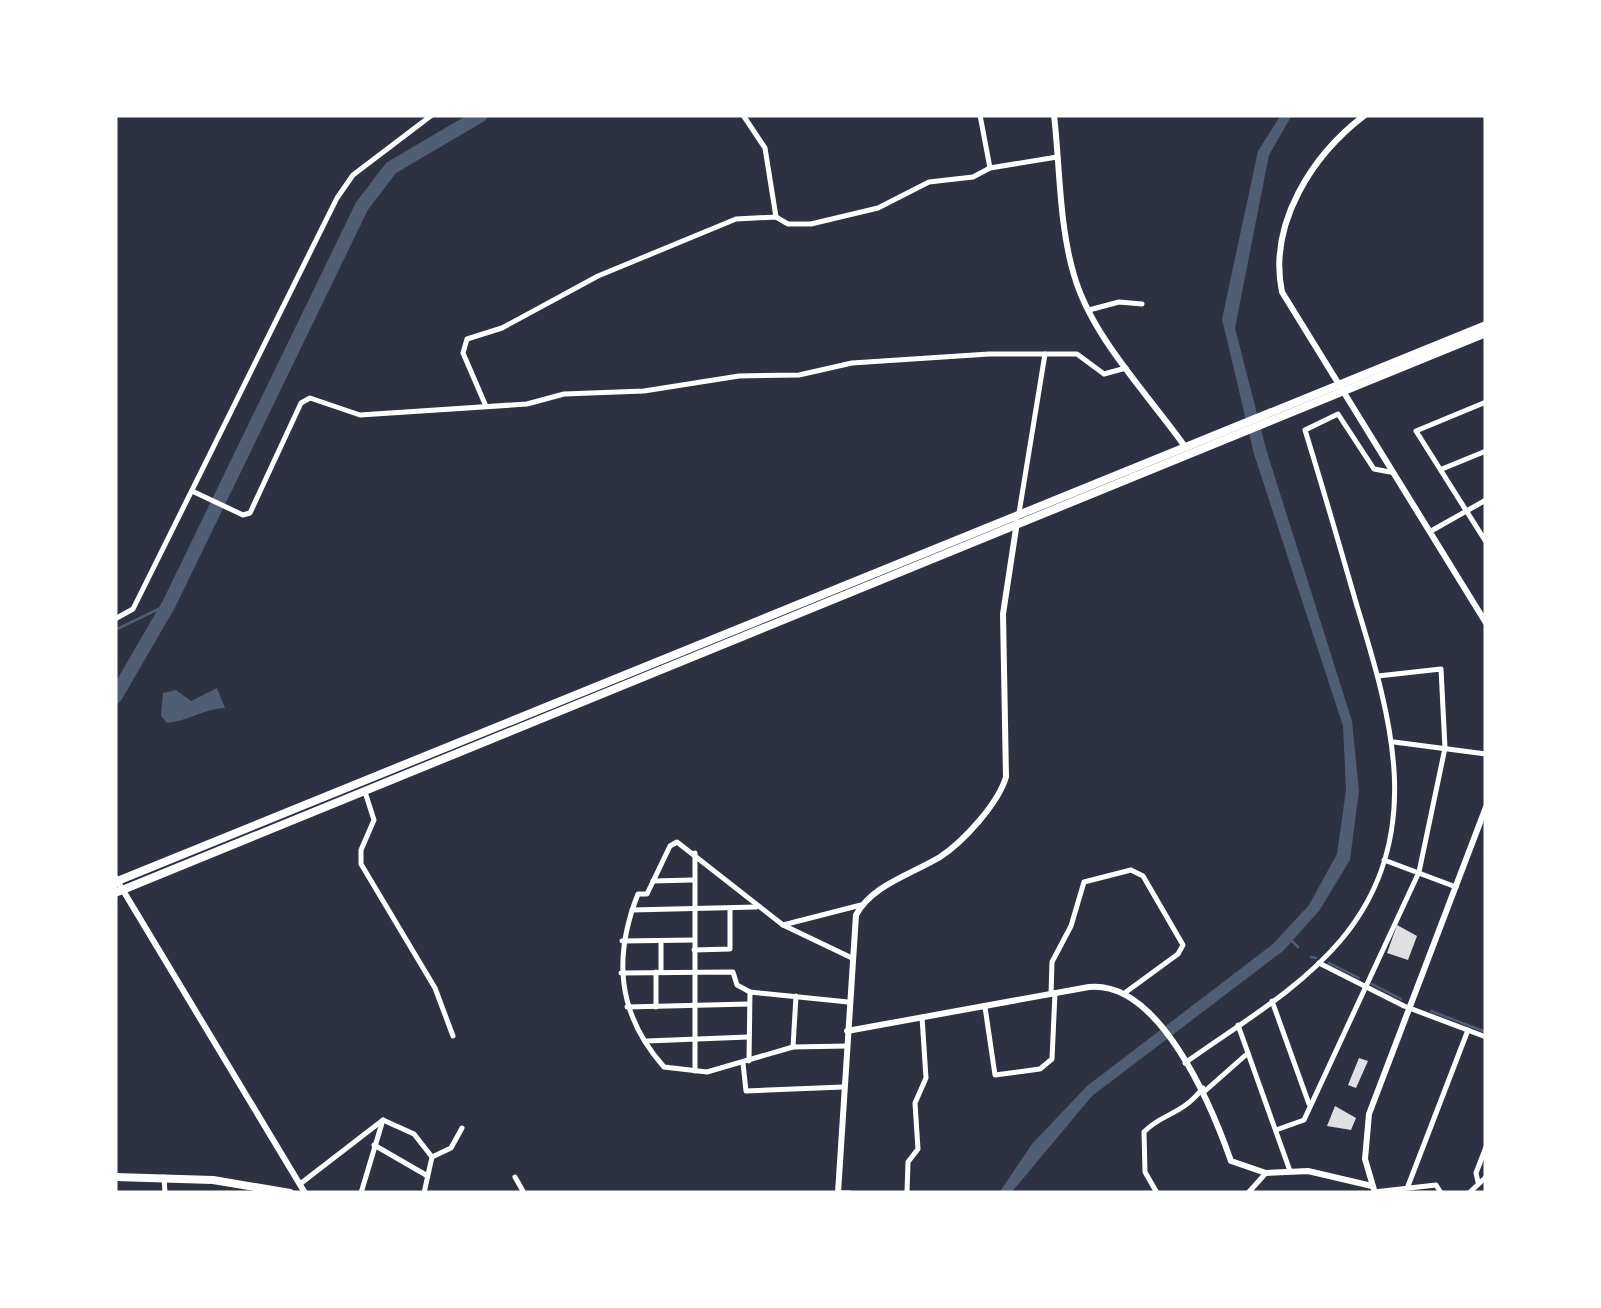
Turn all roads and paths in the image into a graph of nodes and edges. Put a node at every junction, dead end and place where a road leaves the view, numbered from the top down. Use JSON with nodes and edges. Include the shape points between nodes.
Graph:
{"nodes":[{"id":1,"x":432,"y":115,"type":"edge"},
{"id":2,"x":744,"y":115,"type":"edge"},
{"id":3,"x":980,"y":115,"type":"edge"},
{"id":4,"x":1054,"y":115,"type":"edge"},
{"id":5,"x":1364,"y":115,"type":"edge"},
{"id":6,"x":1059,"y":157,"type":"junction"},
{"id":7,"x":990,"y":168,"type":"junction"},
{"id":8,"x":776,"y":217,"type":"junction"},
{"id":9,"x":1142,"y":304,"type":"dead end"},
{"id":10,"x":1089,"y":310,"type":"junction"},
{"id":11,"x":1486,"y":324,"type":"edge"},
{"id":12,"x":1486,"y":333,"type":"edge"},
{"id":13,"x":1045,"y":354,"type":"junction"},
{"id":14,"x":1128,"y":367,"type":"junction"},
{"id":15,"x":1340,"y":388,"type":"junction"},
{"id":16,"x":1486,"y":402,"type":"edge"},
{"id":17,"x":486,"y":404,"type":"junction"},
{"id":18,"x":1188,"y":451,"type":"junction"},
{"id":19,"x":1486,"y":451,"type":"edge"},
{"id":20,"x":1442,"y":470,"type":"junction"},
{"id":21,"x":1390,"y":472,"type":"junction"},
{"id":22,"x":196,"y":493,"type":"junction"},
{"id":23,"x":1486,"y":500,"type":"edge"},
{"id":24,"x":1466,"y":508,"type":"junction"},
{"id":25,"x":1017,"y":520,"type":"junction"},
{"id":26,"x":1428,"y":533,"type":"junction"},
{"id":27,"x":1486,"y":542,"type":"edge"},
{"id":28,"x":115,"y":619,"type":"edge"},
{"id":29,"x":1486,"y":623,"type":"edge"},
{"id":30,"x":1378,"y":676,"type":"junction"},
{"id":31,"x":1394,"y":742,"type":"junction"},
{"id":32,"x":1446,"y":748,"type":"junction"},
{"id":33,"x":1486,"y":754,"type":"edge"},
{"id":34,"x":365,"y":791,"type":"junction"},
{"id":35,"x":1486,"y":808,"type":"edge"},
{"id":36,"x":695,"y":853,"type":"junction"},
{"id":37,"x":1384,"y":860,"type":"junction"},
{"id":38,"x":1418,"y":872,"type":"junction"},
{"id":39,"x":692,"y":880,"type":"junction"},
{"id":40,"x":653,"y":881,"type":"junction"},
{"id":41,"x":117,"y":884,"type":"edge"},
{"id":42,"x":1456,"y":887,"type":"junction"},
{"id":43,"x":862,"y":905,"type":"junction"},
{"id":44,"x":756,"y":907,"type":"junction"},
{"id":45,"x":632,"y":910,"type":"junction"},
{"id":46,"x":693,"y":910,"type":"junction"},
{"id":47,"x":730,"y":910,"type":"junction"},
{"id":48,"x":783,"y":925,"type":"junction"},
{"id":49,"x":694,"y":940,"type":"junction"},
{"id":50,"x":661,"y":941,"type":"junction"},
{"id":51,"x":622,"y":942,"type":"junction"},
{"id":52,"x":694,"y":950,"type":"junction"},
{"id":53,"x":852,"y":958,"type":"junction"},
{"id":54,"x":1319,"y":963,"type":"junction"},
{"id":55,"x":658,"y":972,"type":"junction"},
{"id":56,"x":621,"y":973,"type":"junction"},
{"id":57,"x":695,"y":973,"type":"junction"},
{"id":58,"x":1364,"y":986,"type":"junction"},
{"id":59,"x":750,"y":992,"type":"junction"},
{"id":60,"x":1126,"y":992,"type":"junction"},
{"id":61,"x":1053,"y":994,"type":"junction"},
{"id":62,"x":796,"y":996,"type":"junction"},
{"id":63,"x":1272,"y":1000,"type":"junction"},
{"id":64,"x":848,"y":1002,"type":"junction"},
{"id":65,"x":750,"y":1004,"type":"junction"},
{"id":66,"x":695,"y":1006,"type":"junction"},
{"id":67,"x":984,"y":1006,"type":"junction"},
{"id":68,"x":627,"y":1007,"type":"junction"},
{"id":69,"x":656,"y":1007,"type":"junction"},
{"id":70,"x":1410,"y":1007,"type":"junction"},
{"id":71,"x":922,"y":1017,"type":"junction"},
{"id":72,"x":1238,"y":1025,"type":"junction"},
{"id":73,"x":1468,"y":1030,"type":"junction"},
{"id":74,"x":847,"y":1031,"type":"junction"},
{"id":75,"x":453,"y":1036,"type":"dead end"},
{"id":76,"x":749,"y":1037,"type":"junction"},
{"id":77,"x":1486,"y":1037,"type":"edge"},
{"id":78,"x":696,"y":1038,"type":"junction"},
{"id":79,"x":646,"y":1040,"type":"junction"},
{"id":80,"x":846,"y":1046,"type":"junction"},
{"id":81,"x":793,"y":1047,"type":"junction"},
{"id":82,"x":1248,"y":1053,"type":"junction"},
{"id":83,"x":746,"y":1062,"type":"junction"},
{"id":84,"x":1185,"y":1063,"type":"junction"},
{"id":85,"x":695,"y":1071,"type":"junction"},
{"id":86,"x":843,"y":1086,"type":"junction"},
{"id":87,"x":1204,"y":1089,"type":"junction"},
{"id":88,"x":1310,"y":1107,"type":"junction"},
{"id":89,"x":383,"y":1120,"type":"junction"},
{"id":90,"x":462,"y":1128,"type":"dead end"},
{"id":91,"x":1276,"y":1130,"type":"junction"},
{"id":92,"x":374,"y":1145,"type":"junction"},
{"id":93,"x":1486,"y":1147,"type":"edge"},
{"id":94,"x":432,"y":1157,"type":"junction"},
{"id":95,"x":1290,"y":1171,"type":"junction"},
{"id":96,"x":1266,"y":1174,"type":"junction"},
{"id":97,"x":426,"y":1175,"type":"junction"},
{"id":98,"x":115,"y":1177,"type":"edge"},
{"id":99,"x":515,"y":1177,"type":"dead end"},
{"id":100,"x":1486,"y":1177,"type":"edge"},
{"id":101,"x":164,"y":1178,"type":"junction"},
{"id":102,"x":1478,"y":1182,"type":"junction"},
{"id":103,"x":520,"y":1186,"type":"junction"},
{"id":104,"x":1408,"y":1186,"type":"junction"},
{"id":105,"x":302,"y":1188,"type":"edge"},
{"id":106,"x":1374,"y":1190,"type":"edge"},
{"id":107,"x":906,"y":1192,"type":"edge"},
{"id":108,"x":165,"y":1193,"type":"edge"},
{"id":109,"x":290,"y":1193,"type":"edge"},
{"id":110,"x":361,"y":1193,"type":"edge"},
{"id":111,"x":424,"y":1193,"type":"edge"},
{"id":112,"x":514,"y":1193,"type":"edge"},
{"id":113,"x":524,"y":1193,"type":"edge"},
{"id":114,"x":838,"y":1193,"type":"edge"},
{"id":115,"x":850,"y":1193,"type":"edge"},
{"id":116,"x":1158,"y":1193,"type":"edge"},
{"id":117,"x":1248,"y":1193,"type":"edge"},
{"id":118,"x":1441,"y":1193,"type":"edge"},
{"id":119,"x":1469,"y":1193,"type":"edge"}],
"edges":[{"from":1,"to":22,"type":"street","via":[[370,160],[337,198]]},
{"from":2,"to":8,"type":"street","via":[[765,148]]},
{"from":3,"to":7,"type":"street"},
{"from":4,"to":6,"type":"street"},
{"from":5,"to":15,"type":"street","via":[[1312,171],[1290,213],[1278,262],[1288,306]]},
{"from":6,"to":7,"type":"street"},
{"from":6,"to":10,"type":"street","via":[[1069,253]]},
{"from":7,"to":8,"type":"street","via":[[811,224]]},
{"from":8,"to":17,"type":"street","via":[[736,219],[598,276],[502,328],[470,336],[463,352]]},
{"from":9,"to":10,"type":"street"},
{"from":10,"to":14,"type":"street"},
{"from":11,"to":15,"type":"main road"},
{"from":12,"to":15,"type":"main road"},
{"from":13,"to":14,"type":"street","via":[[1077,354],[1104,374]]},
{"from":13,"to":17,"type":"street","via":[[925,356],[800,375]]},
{"from":13,"to":25,"type":"street"},
{"from":14,"to":18,"type":"street"},
{"from":15,"to":18,"type":"main road"},
{"from":15,"to":21,"type":"street"},
{"from":16,"to":20,"type":"street","via":[[1416,431]]},
{"from":17,"to":22,"type":"street","via":[[360,415],[304,400],[252,510],[242,515]]},
{"from":18,"to":25,"type":"main road"},
{"from":19,"to":20,"type":"street"},
{"from":20,"to":24,"type":"street"},
{"from":21,"to":26,"type":"street"},
{"from":21,"to":30,"type":"street","via":[[1374,469],[1338,414],[1305,430]]},
{"from":22,"to":28,"type":"street","via":[[133,610]]},
{"from":23,"to":24,"type":"street"},
{"from":24,"to":26,"type":"street"},
{"from":24,"to":27,"type":"street"},
{"from":25,"to":34,"type":"main road"},
{"from":25,"to":41,"type":"main road"},
{"from":25,"to":43,"type":"street","via":[[1003,614],[1004,786],[947,852]]},
{"from":26,"to":29,"type":"street"},
{"from":30,"to":31,"type":"street"},
{"from":30,"to":32,"type":"street","via":[[1441,670]]},
{"from":31,"to":32,"type":"street"},
{"from":31,"to":37,"type":"street","via":[[1395,808]]},
{"from":32,"to":33,"type":"street"},
{"from":32,"to":38,"type":"street"},
{"from":34,"to":41,"type":"main road"},
{"from":34,"to":75,"type":"street","via":[[374,820],[361,864],[435,988]]},
{"from":35,"to":42,"type":"street"},
{"from":36,"to":39,"type":"street"},
{"from":36,"to":40,"type":"street","via":[[678,842],[670,846]]},
{"from":36,"to":44,"type":"street"},
{"from":37,"to":38,"type":"street"},
{"from":37,"to":54,"type":"street","via":[[1355,920]]},
{"from":38,"to":42,"type":"street"},
{"from":38,"to":58,"type":"street"},
{"from":39,"to":40,"type":"street"},
{"from":39,"to":46,"type":"street"},
{"from":40,"to":45,"type":"street"},
{"from":41,"to":105,"type":"street"},
{"from":42,"to":70,"type":"street"},
{"from":43,"to":48,"type":"street"},
{"from":43,"to":53,"type":"street"},
{"from":44,"to":47,"type":"street"},
{"from":44,"to":48,"type":"street"},
{"from":45,"to":46,"type":"street"},
{"from":45,"to":51,"type":"street"},
{"from":46,"to":47,"type":"street"},
{"from":46,"to":49,"type":"street"},
{"from":47,"to":52,"type":"street","via":[[730,949]]},
{"from":48,"to":53,"type":"street"},
{"from":49,"to":50,"type":"street"},
{"from":49,"to":52,"type":"street"},
{"from":50,"to":51,"type":"street"},
{"from":50,"to":55,"type":"street"},
{"from":51,"to":56,"type":"street"},
{"from":52,"to":57,"type":"street"},
{"from":53,"to":64,"type":"street"},
{"from":54,"to":58,"type":"street"},
{"from":54,"to":63,"type":"street"},
{"from":55,"to":56,"type":"street"},
{"from":55,"to":57,"type":"street"},
{"from":55,"to":69,"type":"street"},
{"from":56,"to":68,"type":"street"},
{"from":57,"to":59,"type":"street","via":[[733,972],[737,985]]},
{"from":57,"to":66,"type":"street"},
{"from":58,"to":70,"type":"street"},
{"from":58,"to":88,"type":"street"},
{"from":59,"to":62,"type":"street"},
{"from":59,"to":65,"type":"street"},
{"from":60,"to":61,"type":"street","via":[[1098,986]]},
{"from":60,"to":61,"type":"street","via":[[1183,945],[1143,876],[1131,870],[1084,882],[1052,962]]},
{"from":60,"to":84,"type":"street"},
{"from":61,"to":67,"type":"street"},
{"from":61,"to":67,"type":"street","via":[[1052,1059],[1040,1069],[994,1075]]},
{"from":62,"to":64,"type":"street"},
{"from":62,"to":81,"type":"street"},
{"from":63,"to":72,"type":"street"},
{"from":63,"to":88,"type":"street"},
{"from":64,"to":74,"type":"street"},
{"from":65,"to":66,"type":"street"},
{"from":65,"to":76,"type":"street"},
{"from":66,"to":69,"type":"street"},
{"from":66,"to":78,"type":"street"},
{"from":67,"to":71,"type":"street"},
{"from":68,"to":69,"type":"street"},
{"from":68,"to":79,"type":"street"},
{"from":70,"to":73,"type":"street"},
{"from":70,"to":106,"type":"street","via":[[1367,1122],[1365,1159]]},
{"from":71,"to":74,"type":"street"},
{"from":71,"to":107,"type":"street","via":[[926,1078],[915,1103],[918,1149],[908,1162]]},
{"from":72,"to":82,"type":"street"},
{"from":72,"to":84,"type":"street"},
{"from":73,"to":77,"type":"street"},
{"from":73,"to":104,"type":"street"},
{"from":74,"to":80,"type":"street"},
{"from":76,"to":78,"type":"street"},
{"from":76,"to":83,"type":"street"},
{"from":78,"to":79,"type":"street"},
{"from":78,"to":85,"type":"street"},
{"from":79,"to":85,"type":"street","via":[[664,1066]]},
{"from":80,"to":81,"type":"street"},
{"from":80,"to":86,"type":"street"},
{"from":81,"to":83,"type":"street"},
{"from":82,"to":87,"type":"street"},
{"from":82,"to":91,"type":"street"},
{"from":83,"to":85,"type":"street"},
{"from":83,"to":86,"type":"street","via":[[746,1091]]},
{"from":84,"to":87,"type":"street"},
{"from":86,"to":114,"type":"street"},
{"from":87,"to":96,"type":"street","via":[[1230,1161]]},
{"from":87,"to":116,"type":"street","via":[[1144,1132],[1145,1172]]},
{"from":88,"to":91,"type":"street","via":[[1304,1120]]},
{"from":89,"to":92,"type":"street"},
{"from":89,"to":94,"type":"street","via":[[414,1134]]},
{"from":89,"to":105,"type":"street"},
{"from":90,"to":94,"type":"street","via":[[451,1148]]},
{"from":91,"to":95,"type":"street"},
{"from":92,"to":97,"type":"street"},
{"from":92,"to":110,"type":"street"},
{"from":93,"to":102,"type":"street"},
{"from":94,"to":97,"type":"street"},
{"from":95,"to":96,"type":"street"},
{"from":95,"to":106,"type":"street"},
{"from":96,"to":117,"type":"street"},
{"from":97,"to":111,"type":"street"},
{"from":98,"to":101,"type":"main road"},
{"from":99,"to":103,"type":"street"},
{"from":100,"to":102,"type":"street"},
{"from":101,"to":108,"type":"street"},
{"from":101,"to":109,"type":"main road"},
{"from":102,"to":119,"type":"street"},
{"from":103,"to":112,"type":"street"},
{"from":103,"to":113,"type":"street"},
{"from":104,"to":106,"type":"street"},
{"from":104,"to":118,"type":"street","via":[[1436,1186]]},
{"from":114,"to":115,"type":"street"}]}
